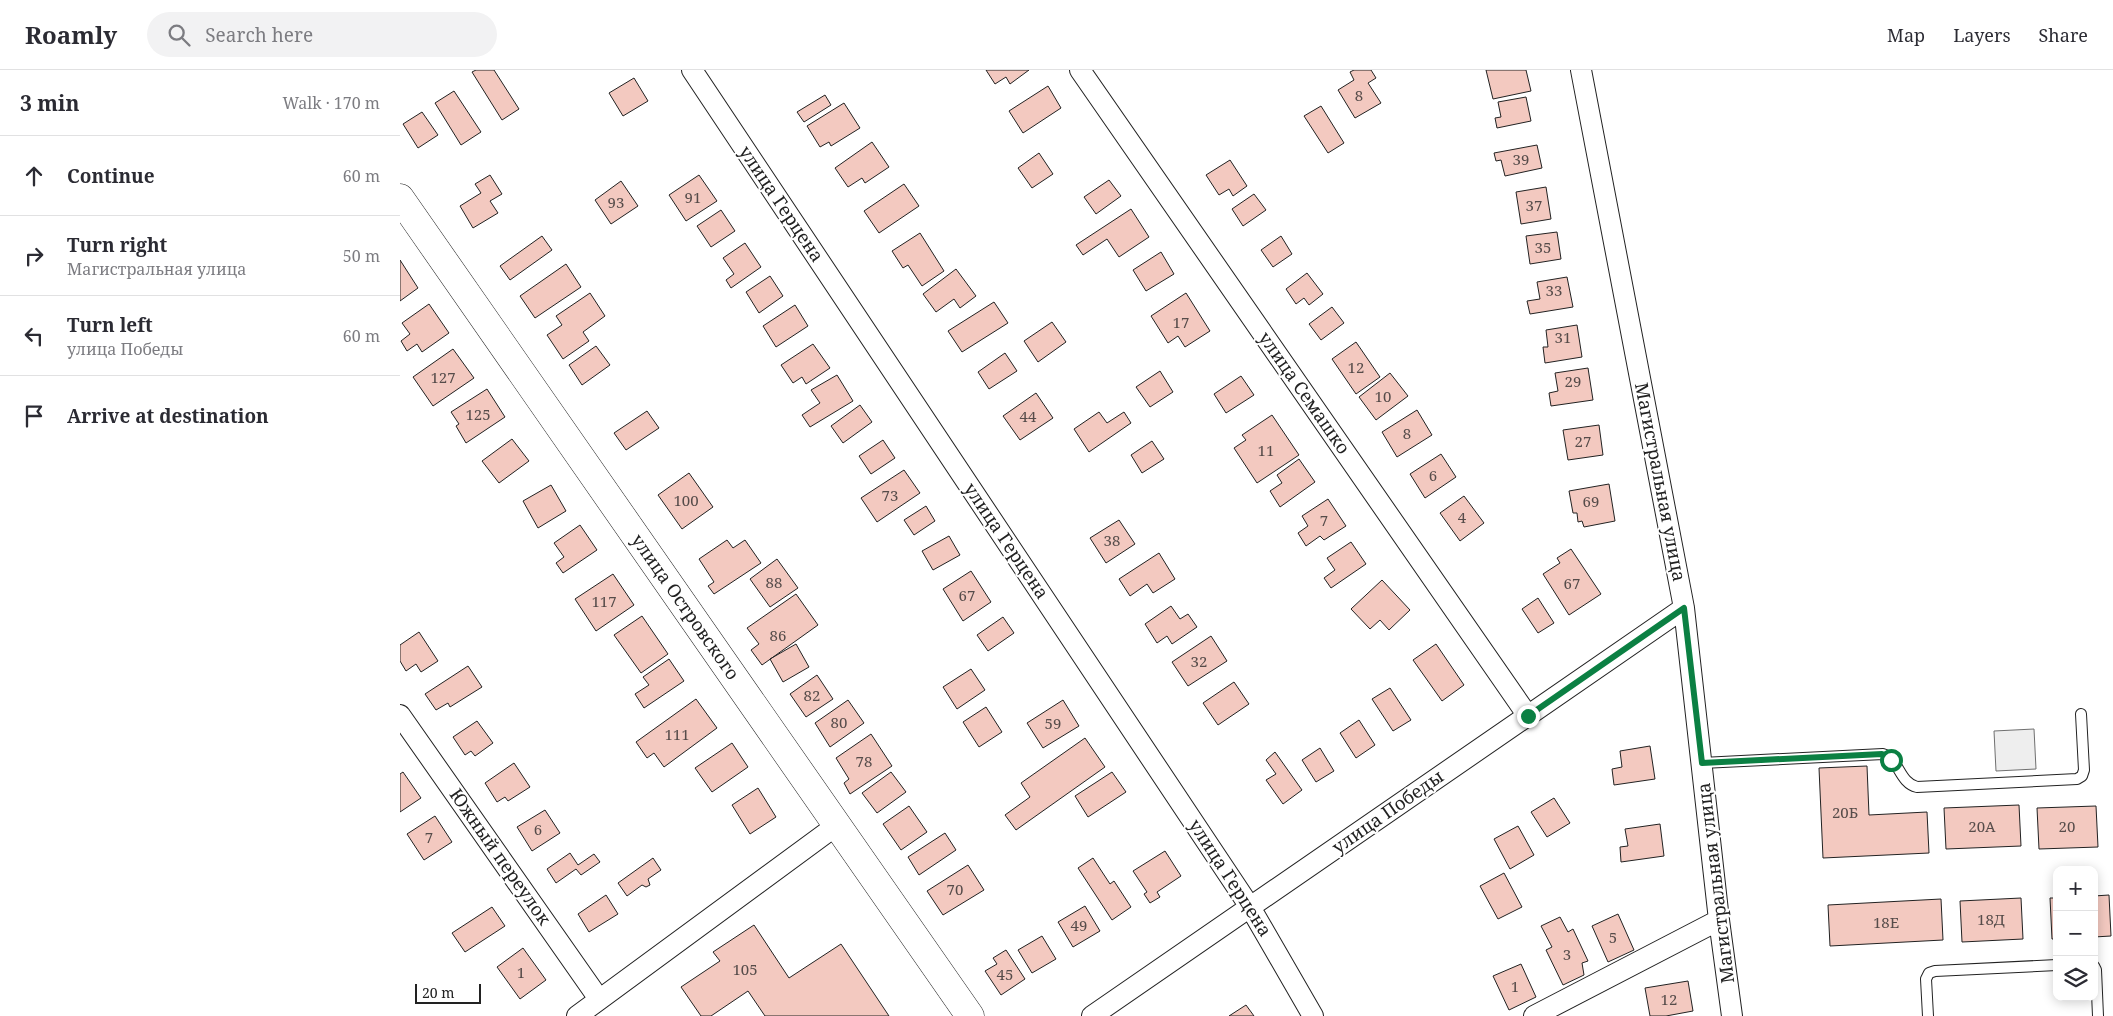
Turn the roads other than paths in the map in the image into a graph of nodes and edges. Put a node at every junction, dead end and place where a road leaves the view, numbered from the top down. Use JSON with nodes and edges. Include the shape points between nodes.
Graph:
{"nodes":[{"id":1,"x":692,"y":70,"type":"edge"},
{"id":2,"x":1080,"y":70,"type":"edge"},
{"id":3,"x":1581,"y":70,"type":"edge"},
{"id":4,"x":400,"y":198,"type":"edge"},
{"id":5,"x":1684,"y":608,"type":"junction"},
{"id":6,"x":2081,"y":714,"type":"dead end"},
{"id":7,"x":400,"y":715,"type":"edge"},
{"id":8,"x":1528,"y":716,"type":"junction"},
{"id":9,"x":1702,"y":763,"type":"junction"},
{"id":10,"x":837,"y":825,"type":"junction"},
{"id":11,"x":1250,"y":906,"type":"junction"},
{"id":12,"x":1719,"y":920,"type":"junction"},
{"id":13,"x":2053,"y":965,"type":"edge"},
{"id":14,"x":599,"y":999,"type":"junction"},
{"id":15,"x":2097,"y":1001,"type":"edge"},
{"id":16,"x":576,"y":1016,"type":"edge"},
{"id":17,"x":970,"y":1016,"type":"edge"},
{"id":18,"x":1092,"y":1016,"type":"edge"},
{"id":19,"x":1312,"y":1016,"type":"edge"},
{"id":20,"x":1534,"y":1016,"type":"edge"},
{"id":21,"x":1732,"y":1016,"type":"edge"},
{"id":22,"x":1928,"y":1016,"type":"edge"},
{"id":23,"x":2098,"y":1016,"type":"edge"}],
"edges":[{"from":1,"to":11,"type":"street","name":"улица Герцена"},
{"from":2,"to":8,"type":"street","name":"улица Семашко"},
{"from":3,"to":5,"type":"street","name":"Магистральная улица"},
{"from":4,"to":10,"type":"main road","name":"улица Островского"},
{"from":5,"to":8,"type":"street","name":"улица Победы"},
{"from":5,"to":9,"type":"street","name":"Магистральная улица"},
{"from":6,"to":9,"type":"lane","via":[[2084,770],[2077,779],[1917,786],[1904,780],[1888,756],[1882,754]]},
{"from":7,"to":14,"type":"street","name":"Южный переулок"},
{"from":8,"to":11,"type":"street","name":"улица Победы"},
{"from":9,"to":12,"type":"street","name":"Магистральная улица"},
{"from":10,"to":14,"type":"street"},
{"from":10,"to":17,"type":"main road","name":"улица Островского"},
{"from":11,"to":18,"type":"street","name":"улица Победы"},
{"from":11,"to":19,"type":"street","name":"улица Герцена"},
{"from":12,"to":20,"type":"street"},
{"from":12,"to":21,"type":"street","name":"Магистральная улица"},
{"from":13,"to":22,"type":"lane","via":[[1935,970],[1926,979]]},
{"from":14,"to":16,"type":"street"},
{"from":15,"to":23,"type":"lane"}]}
